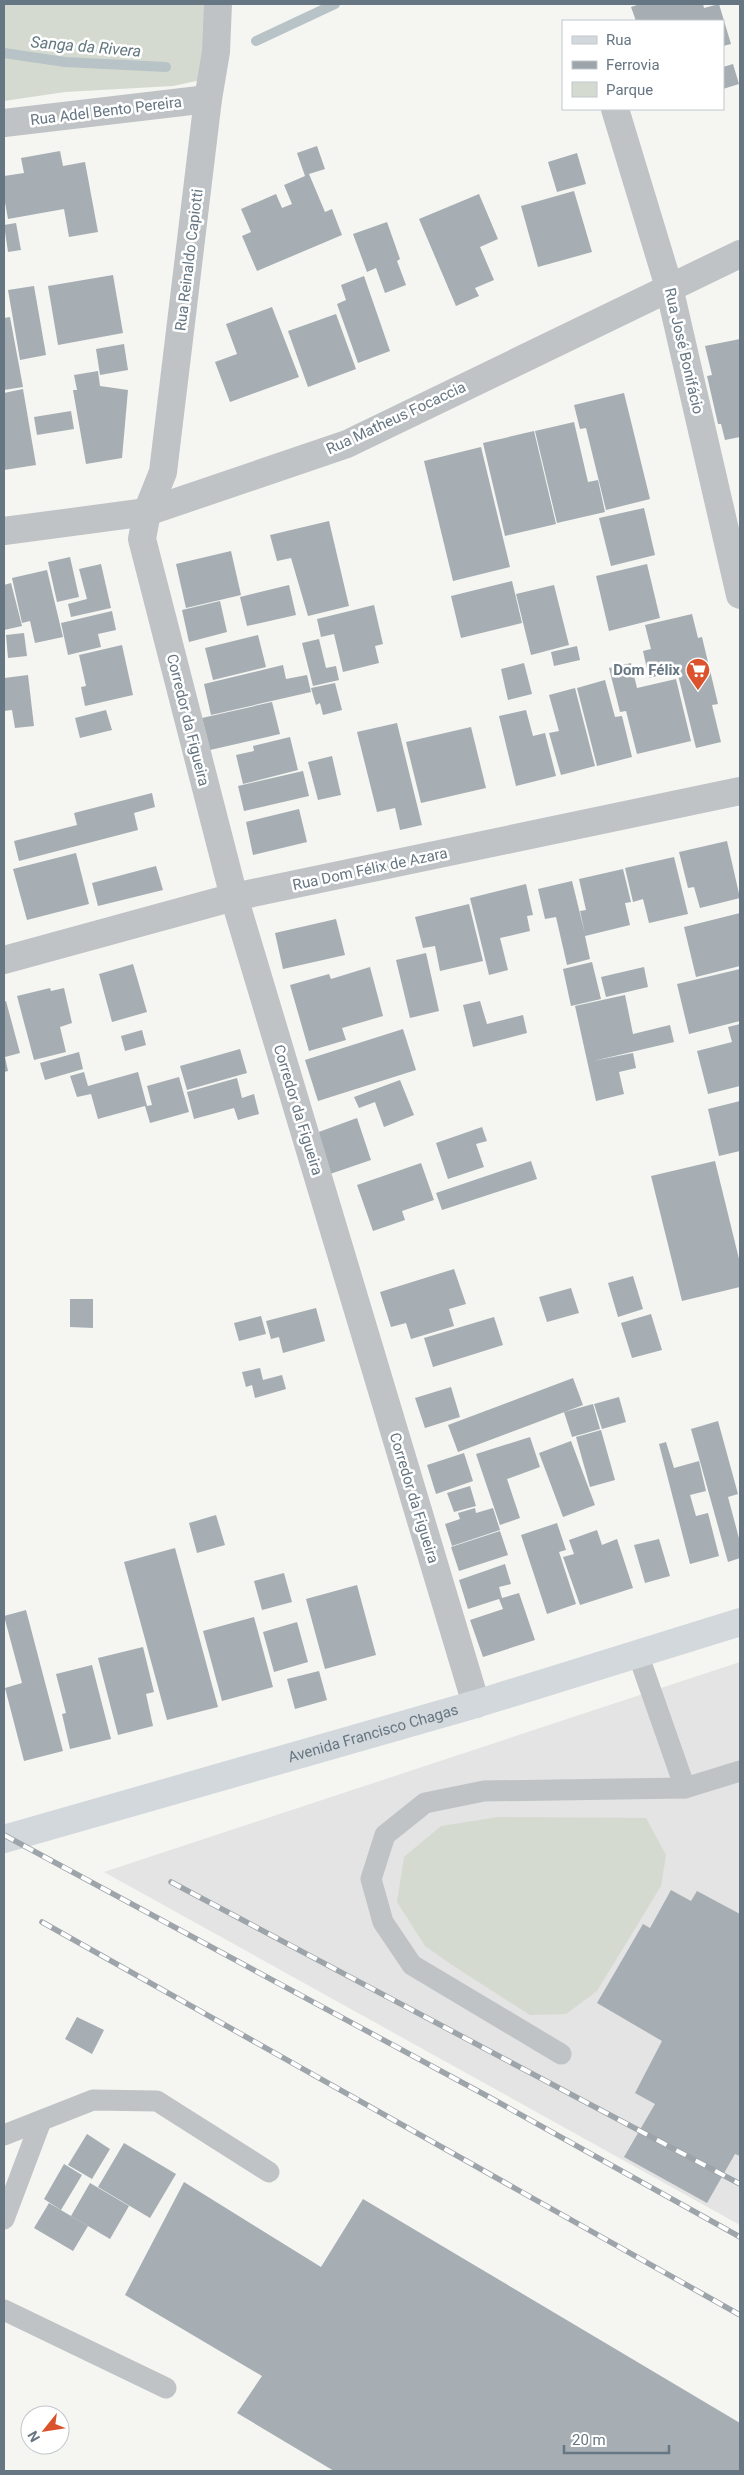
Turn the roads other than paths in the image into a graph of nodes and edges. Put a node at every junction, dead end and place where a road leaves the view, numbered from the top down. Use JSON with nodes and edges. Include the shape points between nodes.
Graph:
{"nodes":[{"id":1,"x":218,"y":4,"type":"edge"},
{"id":2,"x":208,"y":99,"type":"junction"},
{"id":3,"x":615,"y":110,"type":"edge"},
{"id":4,"x":4,"y":124,"type":"edge"},
{"id":5,"x":740,"y":254,"type":"edge"},
{"id":6,"x":669,"y":287,"type":"junction"},
{"id":7,"x":147,"y":512,"type":"junction"},
{"id":8,"x":4,"y":531,"type":"edge"},
{"id":9,"x":740,"y":595,"type":"edge"},
{"id":10,"x":740,"y":791,"type":"edge"},
{"id":11,"x":234,"y":897,"type":"junction"},
{"id":12,"x":4,"y":960,"type":"edge"},
{"id":13,"x":740,"y":1622,"type":"edge"},
{"id":14,"x":638,"y":1654,"type":"junction"},
{"id":15,"x":476,"y":1704,"type":"junction"},
{"id":16,"x":740,"y":1771,"type":"edge"},
{"id":17,"x":685,"y":1788,"type":"junction"},
{"id":18,"x":4,"y":1839,"type":"edge"},
{"id":19,"x":561,"y":2054,"type":"dead end"},
{"id":20,"x":41,"y":2120,"type":"junction"},
{"id":21,"x":4,"y":2136,"type":"edge"},
{"id":22,"x":269,"y":2172,"type":"dead end"},
{"id":23,"x":4,"y":2219,"type":"edge"},
{"id":24,"x":4,"y":2310,"type":"edge"},
{"id":25,"x":166,"y":2388,"type":"dead end"}],
"edges":[{"from":1,"to":2,"type":"street","name":"Rua Reinaldo Capiotti","via":[[216,52]]},
{"from":2,"to":4,"type":"street","name":"Rua Adel Bento Pereira"},
{"from":2,"to":7,"type":"street","name":"Rua Reinaldo Capiotti","via":[[163,472]]},
{"from":3,"to":6,"type":"street","name":"Rua José Bonifácio"},
{"from":5,"to":6,"type":"street","name":"Rua Matheus Focaccia"},
{"from":6,"to":7,"type":"street","name":"Rua Matheus Focaccia","via":[[347,444]]},
{"from":6,"to":9,"type":"street","name":"Rua José Bonifácio"},
{"from":7,"to":8,"type":"street","name":"Rua Matheus Focaccia"},
{"from":7,"to":11,"type":"street","name":"Corredor da Figueira","via":[[142,539]]},
{"from":10,"to":11,"type":"street","name":"Rua Dom Félix de Azara"},
{"from":11,"to":12,"type":"street","name":"Rua Dom Félix de Azara"},
{"from":11,"to":15,"type":"street","name":"Corredor da Figueira"},
{"from":13,"to":14,"type":"main road","name":"Avenida Francisco Chagas"},
{"from":14,"to":15,"type":"main road","name":"Avenida Francisco Chagas"},
{"from":14,"to":17,"type":"lane"},
{"from":15,"to":18,"type":"main road","name":"Avenida Francisco Chagas"},
{"from":16,"to":17,"type":"lane"},
{"from":17,"to":19,"type":"lane","via":[[484,1792],[425,1803],[385,1835],[371,1879],[383,1922],[412,1964]]},
{"from":20,"to":21,"type":"lane"},
{"from":20,"to":22,"type":"lane","via":[[93,2100],[156,2101]]},
{"from":20,"to":23,"type":"lane"},
{"from":24,"to":25,"type":"lane"}]}
